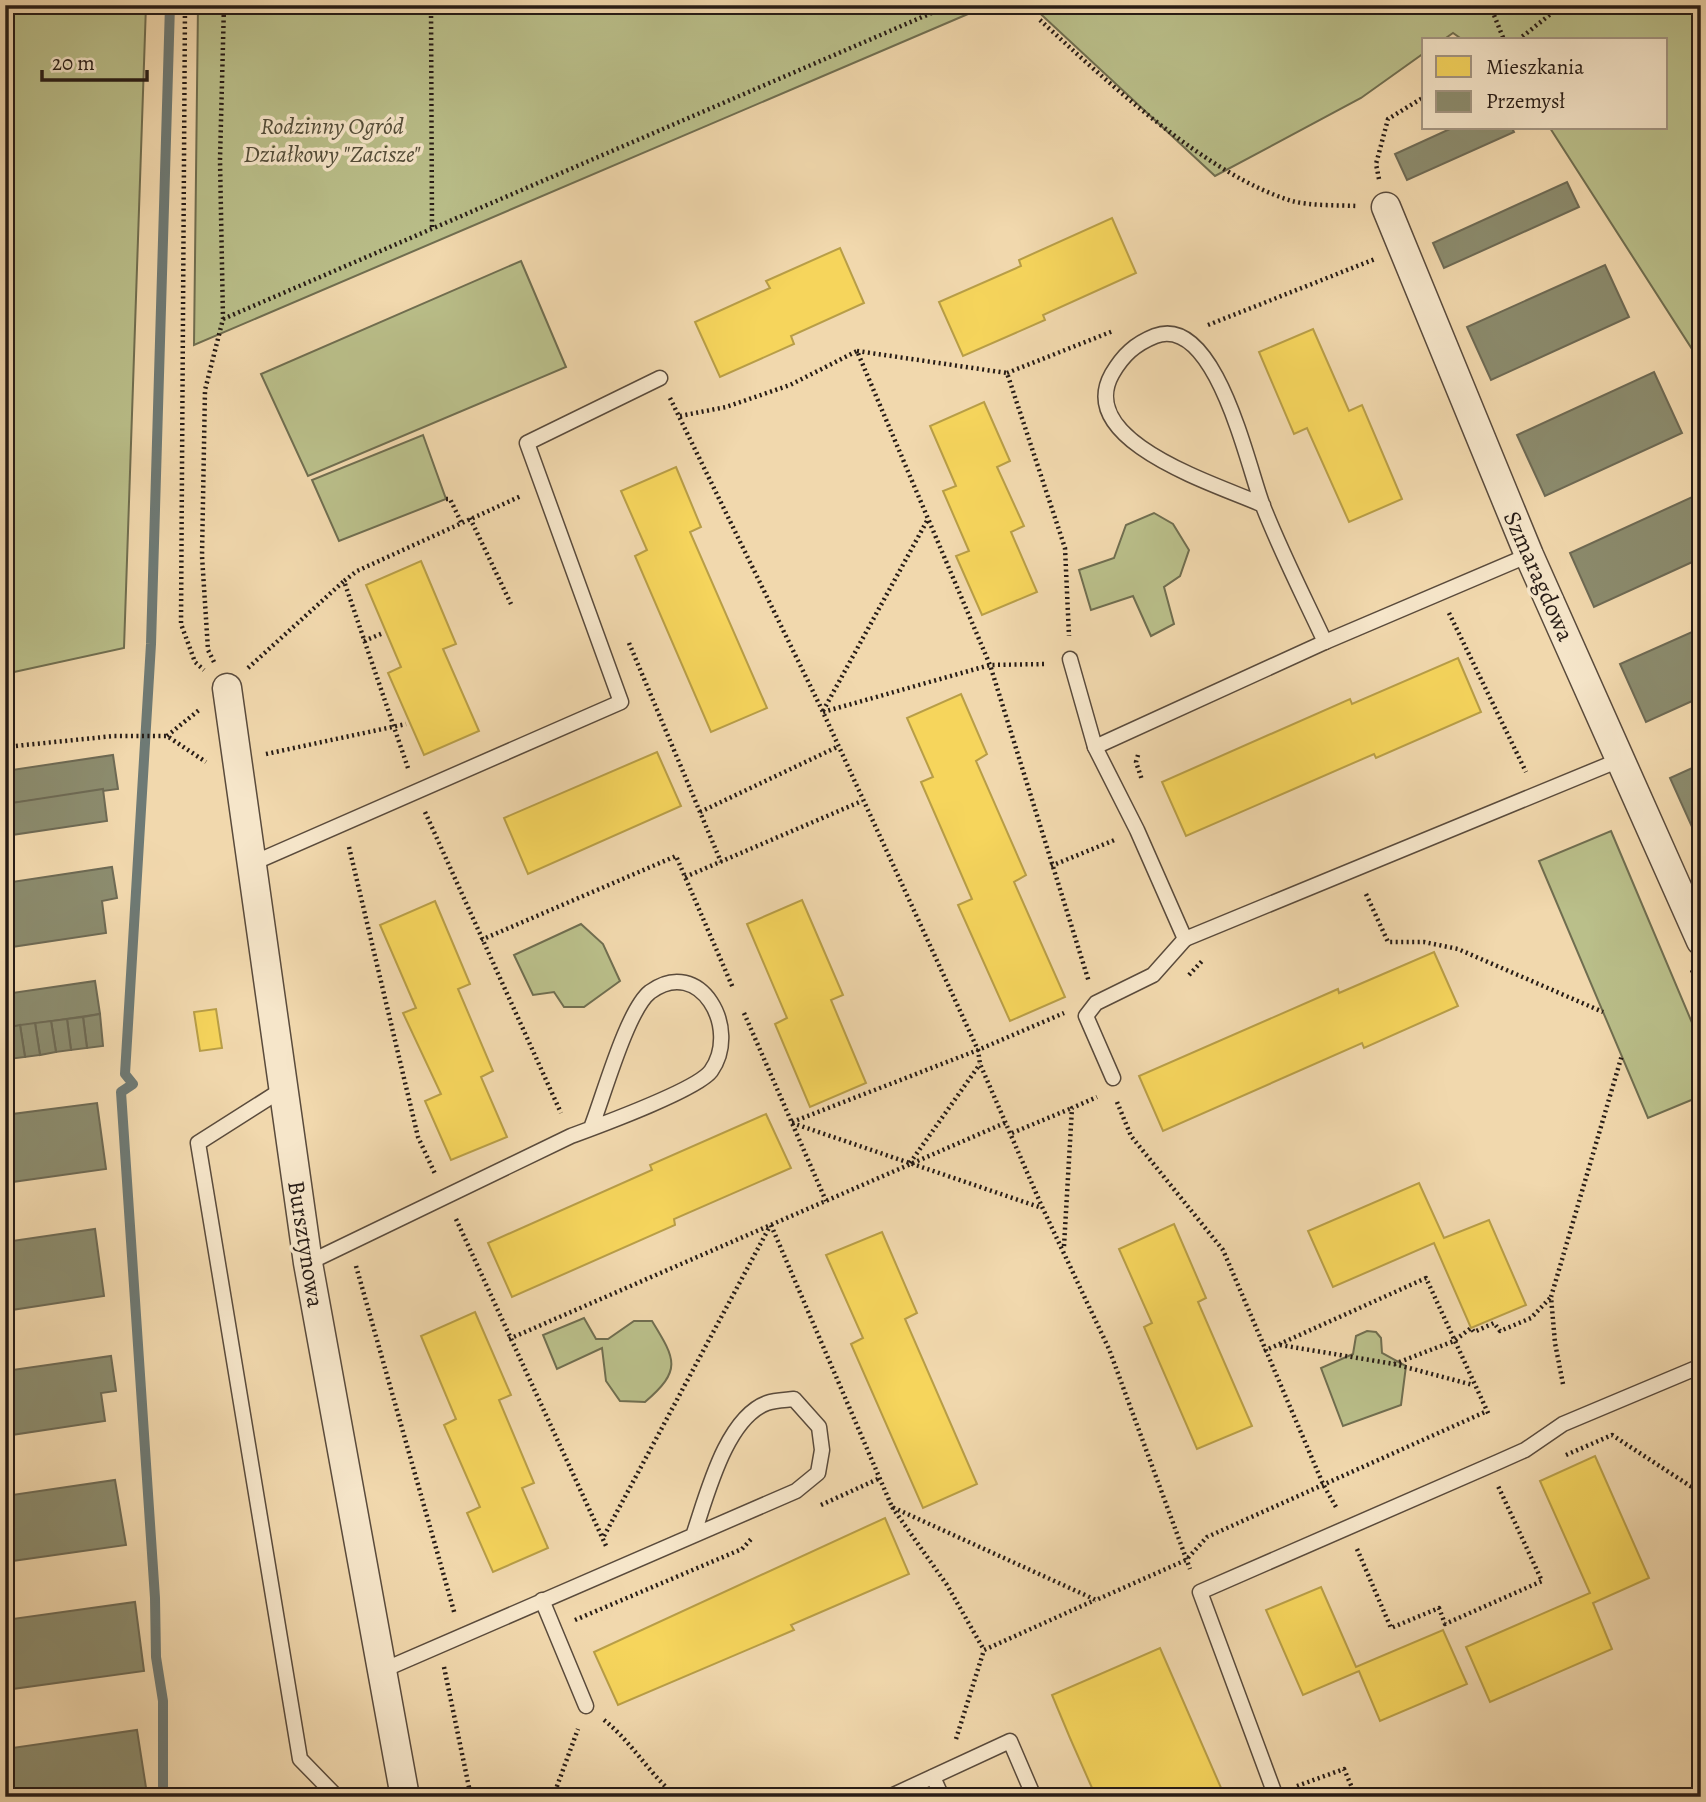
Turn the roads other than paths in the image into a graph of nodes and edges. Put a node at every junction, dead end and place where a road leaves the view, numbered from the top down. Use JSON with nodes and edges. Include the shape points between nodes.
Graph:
{"nodes":[{"id":1,"x":1386,"y":207,"type":"road end"},
{"id":2,"x":660,"y":379,"type":"road end"},
{"id":3,"x":1263,"y":505,"type":"junction"},
{"id":4,"x":1529,"y":555,"type":"junction"},
{"id":5,"x":1325,"y":642,"type":"junction"},
{"id":6,"x":1070,"y":659,"type":"road end"},
{"id":7,"x":227,"y":688,"type":"road end"},
{"id":8,"x":1095,"y":747,"type":"junction"},
{"id":9,"x":1622,"y":759,"type":"junction"},
{"id":10,"x":251,"y":864,"type":"junction"},
{"id":11,"x":1185,"y":939,"type":"junction"},
{"id":12,"x":1701,"y":941,"type":"edge"},
{"id":13,"x":1112,"y":1084,"type":"road end"},
{"id":14,"x":283,"y":1089,"type":"junction"},
{"id":15,"x":592,"y":1128,"type":"junction"},
{"id":16,"x":308,"y":1263,"type":"junction"},
{"id":17,"x":1701,"y":1366,"type":"edge"},
{"id":18,"x":694,"y":1533,"type":"junction"},
{"id":19,"x":542,"y":1600,"type":"junction"},
{"id":20,"x":381,"y":1671,"type":"junction"},
{"id":21,"x":586,"y":1706,"type":"road end"},
{"id":22,"x":939,"y":1774,"type":"junction"},
{"id":23,"x":1275,"y":1795,"type":"edge"},
{"id":24,"x":337,"y":1797,"type":"edge"},
{"id":25,"x":405,"y":1797,"type":"edge"},
{"id":26,"x":889,"y":1797,"type":"edge"},
{"id":27,"x":942,"y":1797,"type":"edge"},
{"id":28,"x":1034,"y":1797,"type":"edge"}],
"edges":[{"from":1,"to":4,"type":"street","name":"Szmaragdowa"},
{"from":2,"to":10,"type":"lane","via":[[527,443],[621,702]]},
{"from":3,"to":3,"type":"lane","via":[[1238,422],[1195,347],[1181,336],[1163,333],[1127,352],[1107,384],[1105,401],[1116,426],[1132,444],[1154,456]]},
{"from":3,"to":5,"type":"lane"},
{"from":4,"to":5,"type":"lane"},
{"from":4,"to":9,"type":"street","name":"Szmaragdowa"},
{"from":5,"to":8,"type":"lane"},
{"from":6,"to":8,"type":"lane"},
{"from":7,"to":10,"type":"street","name":"Bursztynowa"},
{"from":8,"to":11,"type":"lane"},
{"from":9,"to":11,"type":"lane"},
{"from":9,"to":12,"type":"street","name":"Szmaragdowa"},
{"from":10,"to":14,"type":"street","name":"Bursztynowa"},
{"from":11,"to":13,"type":"lane","via":[[1153,975],[1095,1000],[1086,1016]]},
{"from":14,"to":16,"type":"street","name":"Bursztynowa"},
{"from":14,"to":24,"type":"lane","via":[[198,1143],[300,1759]]},
{"from":15,"to":15,"type":"lane","via":[[694,1084],[710,1072],[720,1050],[722,1027],[712,1000],[696,987],[673,982],[649,993],[631,1019]]},
{"from":15,"to":16,"type":"lane"},
{"from":16,"to":20,"type":"street","name":"Bursztynowa"},
{"from":17,"to":23,"type":"lane","via":[[1563,1424],[1525,1450],[1200,1592]]},
{"from":18,"to":18,"type":"lane","via":[[796,1491],[818,1473],[819,1427],[794,1399],[766,1403],[744,1419],[716,1467]]},
{"from":18,"to":19,"type":"lane"},
{"from":19,"to":20,"type":"lane"},
{"from":19,"to":21,"type":"lane"},
{"from":20,"to":25,"type":"street","name":"Bursztynowa"},
{"from":22,"to":26,"type":"lane"},
{"from":22,"to":27,"type":"lane"},
{"from":22,"to":28,"type":"lane","via":[[1010,1741]]}]}
